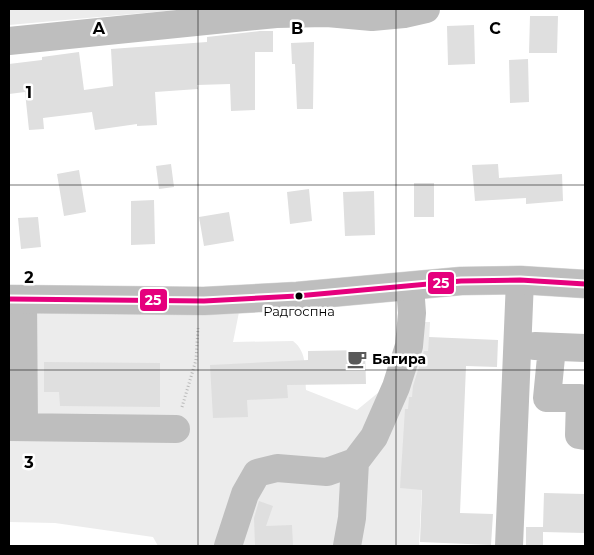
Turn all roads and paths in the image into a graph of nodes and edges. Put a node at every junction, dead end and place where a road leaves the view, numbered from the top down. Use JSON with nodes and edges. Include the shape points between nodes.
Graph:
{"nodes":[{"id":1,"x":426,"y":9,"type":"edge"},
{"id":2,"x":9,"y":41,"type":"edge"},
{"id":3,"x":520,"y":280,"type":"junction"},
{"id":4,"x":585,"y":284,"type":"edge"},
{"id":5,"x":410,"y":286,"type":"junction"},
{"id":6,"x":16,"y":299,"type":"edge"},
{"id":7,"x":198,"y":328,"type":"dead end"},
{"id":8,"x":518,"y":346,"type":"junction"},
{"id":9,"x":552,"y":347,"type":"junction"},
{"id":10,"x":585,"y":348,"type":"edge"},
{"id":11,"x":16,"y":427,"type":"edge"},
{"id":12,"x":176,"y":429,"type":"joint"},
{"id":13,"x":585,"y":436,"type":"edge"},
{"id":14,"x":355,"y":462,"type":"junction"},
{"id":15,"x":228,"y":546,"type":"edge"},
{"id":16,"x":347,"y":546,"type":"edge"},
{"id":17,"x":509,"y":546,"type":"edge"}],
"edges":[{"from":1,"to":2,"type":"main road","via":[[372,17],[327,13],[276,14]]},
{"from":3,"to":4,"type":"main road"},
{"from":3,"to":5,"type":"main road"},
{"from":3,"to":8,"type":"main road"},
{"from":5,"to":6,"type":"main road","via":[[204,301]]},
{"from":5,"to":14,"type":"main road","via":[[409,346],[396,387],[374,437]]},
{"from":6,"to":11,"type":"main road"},
{"from":7,"to":12,"type":"path","via":[[196,360]]},
{"from":8,"to":9,"type":"main road"},
{"from":8,"to":17,"type":"main road"},
{"from":9,"to":10,"type":"main road"},
{"from":9,"to":13,"type":"main road","via":[[547,398],[580,398],[579,436]]},
{"from":11,"to":12,"type":"main road"},
{"from":14,"to":15,"type":"main road","via":[[327,472],[277,468],[257,473],[245,494]]},
{"from":14,"to":16,"type":"main road"}]}
